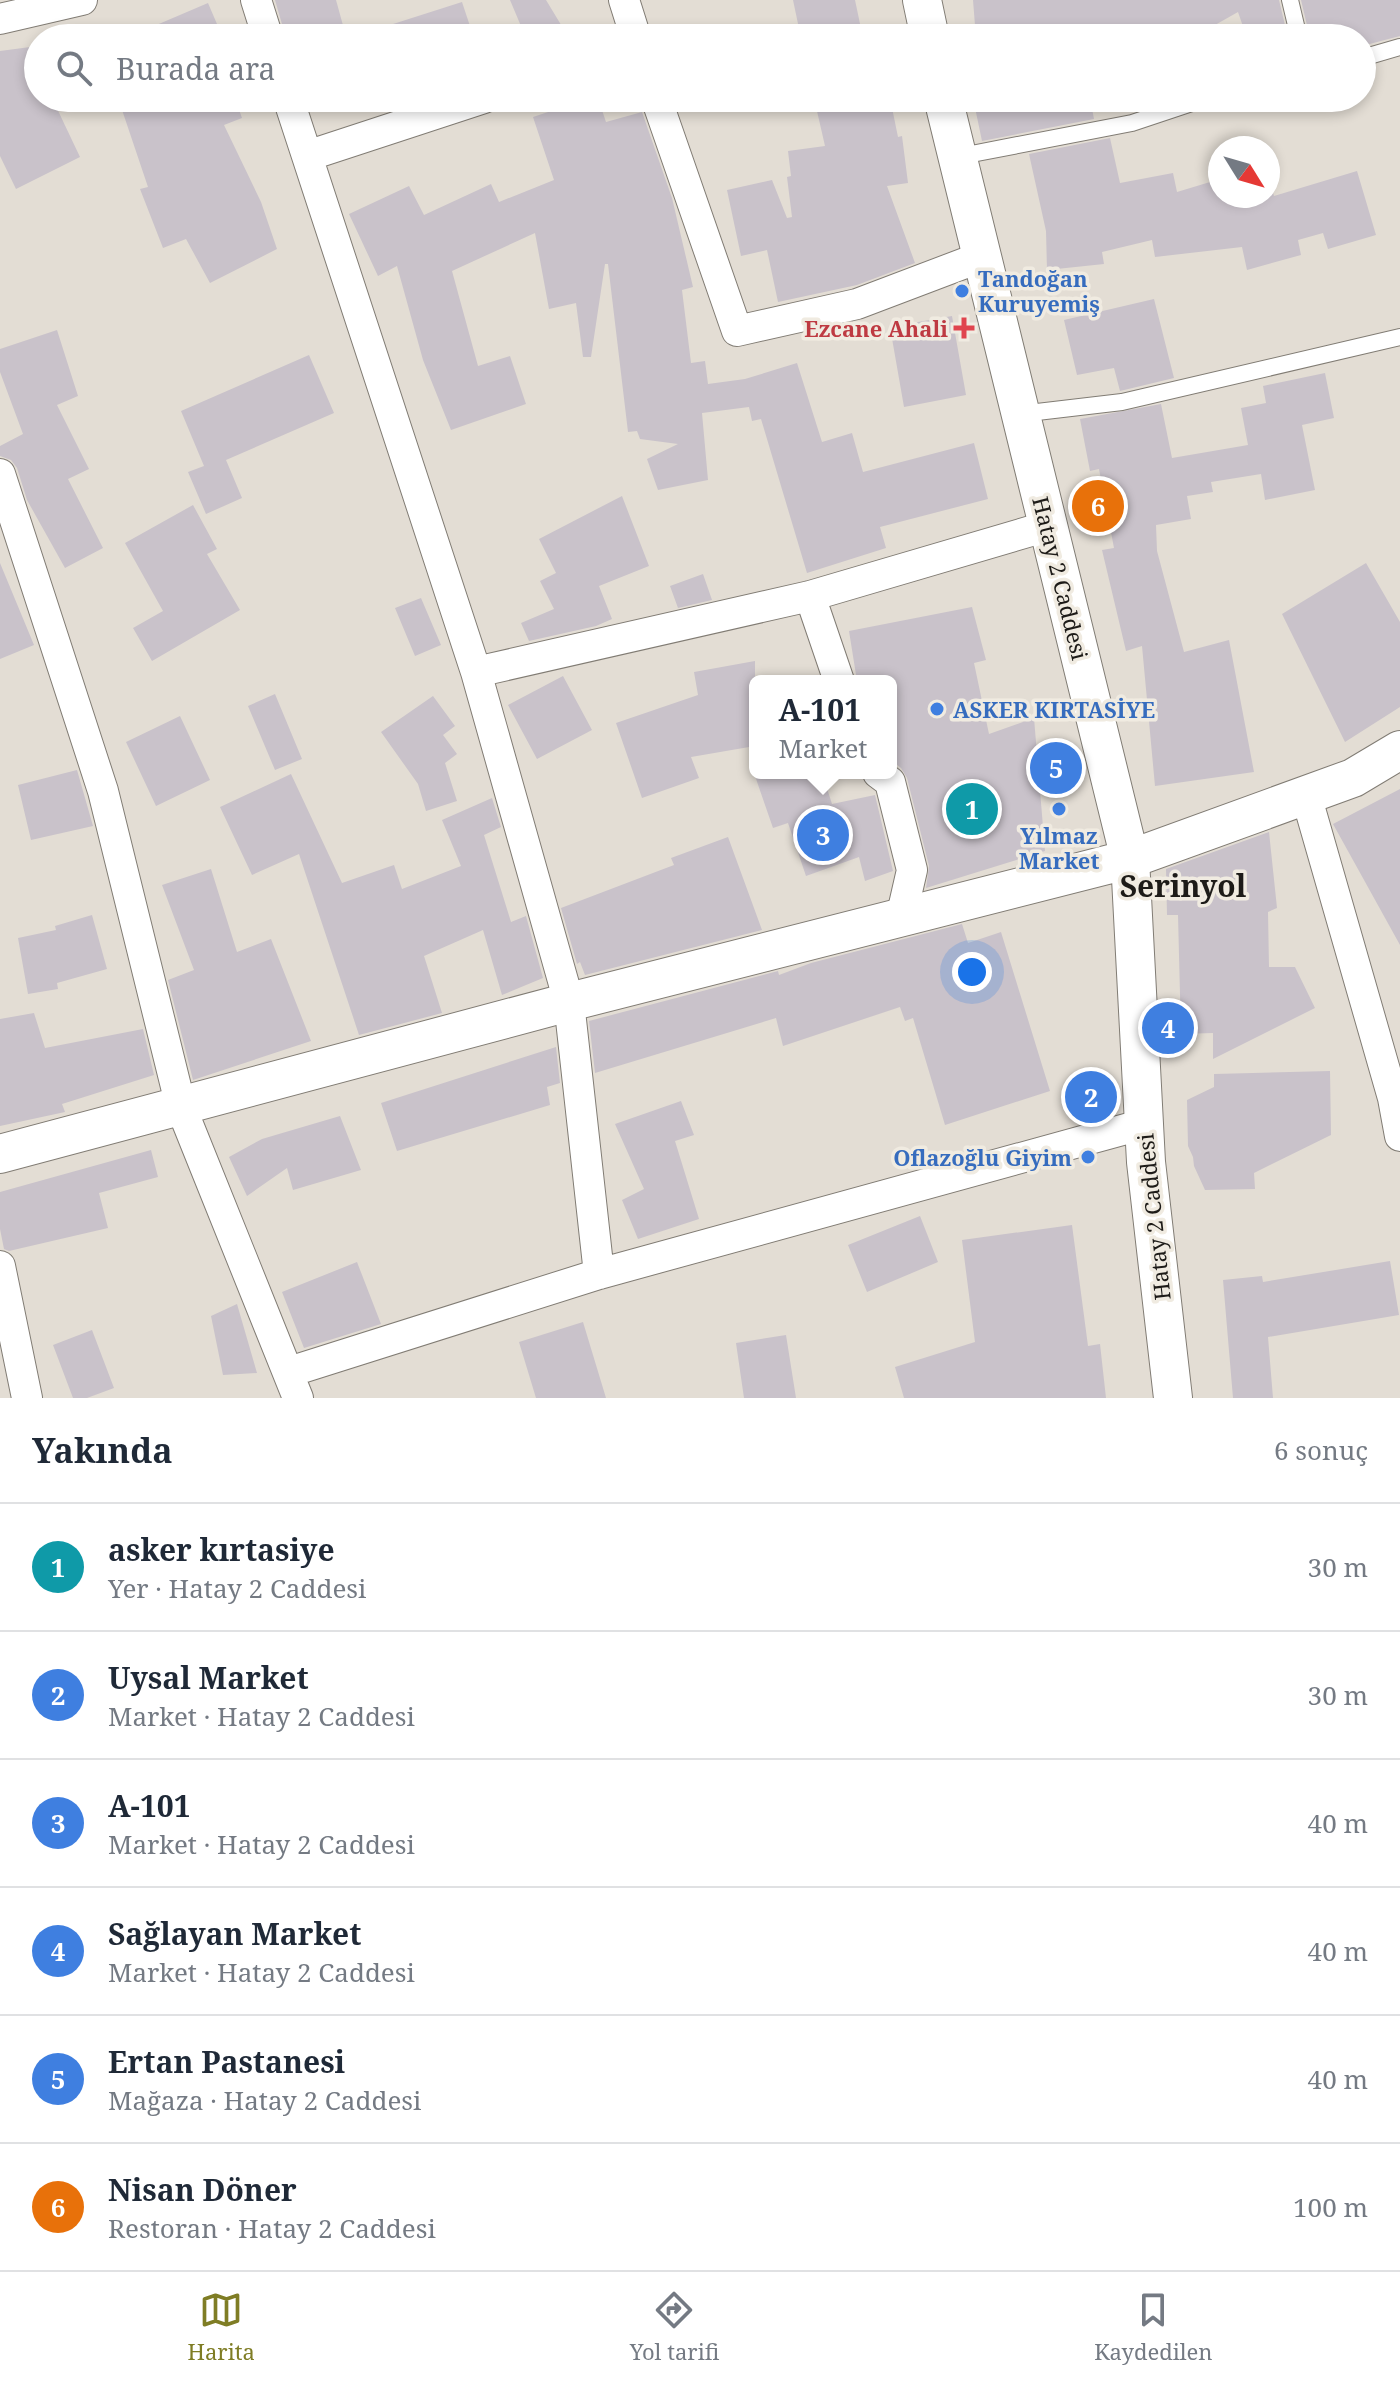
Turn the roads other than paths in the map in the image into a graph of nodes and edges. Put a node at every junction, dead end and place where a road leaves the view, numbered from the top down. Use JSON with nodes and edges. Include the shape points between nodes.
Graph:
{"nodes":[{"id":1,"x":82,"y":0,"type":"edge"},
{"id":2,"x":256,"y":0,"type":"edge"},
{"id":3,"x":624,"y":0,"type":"edge"},
{"id":4,"x":922,"y":0,"type":"edge"},
{"id":5,"x":1290,"y":0,"type":"edge"},
{"id":6,"x":0,"y":19,"type":"edge"},
{"id":7,"x":264,"y":24,"type":"edge"},
{"id":8,"x":632,"y":24,"type":"edge"},
{"id":9,"x":927,"y":24,"type":"edge"},
{"id":10,"x":1296,"y":24,"type":"edge"},
{"id":11,"x":1400,"y":47,"type":"edge"},
{"id":12,"x":1376,"y":54,"type":"edge"},
{"id":13,"x":293,"y":112,"type":"edge"},
{"id":14,"x":441,"y":112,"type":"edge"},
{"id":15,"x":661,"y":112,"type":"edge"},
{"id":16,"x":946,"y":112,"type":"edge"},
{"id":17,"x":1165,"y":112,"type":"edge"},
{"id":18,"x":307,"y":156,"type":"junction"},
{"id":19,"x":956,"y":157,"type":"junction"},
{"id":20,"x":981,"y":257,"type":"junction"},
{"id":21,"x":1400,"y":337,"type":"edge"},
{"id":22,"x":1020,"y":414,"type":"junction"},
{"id":23,"x":0,"y":474,"type":"edge"},
{"id":24,"x":1048,"y":526,"type":"junction"},
{"id":25,"x":810,"y":596,"type":"junction"},
{"id":26,"x":476,"y":672,"type":"junction"},
{"id":27,"x":837,"y":675,"type":"edge"},
{"id":28,"x":1400,"y":750,"type":"edge"},
{"id":29,"x":886,"y":779,"type":"edge"},
{"id":30,"x":1306,"y":795,"type":"junction"},
{"id":31,"x":1130,"y":859,"type":"junction"},
{"id":32,"x":901,"y":918,"type":"junction"},
{"id":33,"x":569,"y":1002,"type":"junction"},
{"id":34,"x":181,"y":1107,"type":"junction"},
{"id":35,"x":1144,"y":1124,"type":"junction"},
{"id":36,"x":1400,"y":1136,"type":"edge"},
{"id":37,"x":0,"y":1154,"type":"edge"},
{"id":38,"x":0,"y":1266,"type":"edge"},
{"id":39,"x":599,"y":1274,"type":"junction"},
{"id":40,"x":294,"y":1385,"type":"edge"},
{"id":41,"x":1164,"y":1395,"type":"edge"},
{"id":42,"x":27,"y":1398,"type":"edge"}],
"edges":[{"from":1,"to":6,"type":"street"},
{"from":2,"to":7,"type":"street"},
{"from":3,"to":8,"type":"street"},
{"from":4,"to":9,"type":"street"},
{"from":5,"to":10,"type":"lane"},
{"from":11,"to":12,"type":"lane"},
{"from":13,"to":18,"type":"street"},
{"from":14,"to":18,"type":"street"},
{"from":15,"to":20,"type":"street","via":[[737,331],[857,304]]},
{"from":16,"to":19,"type":"street","name":"Hatay 2 Caddesi"},
{"from":17,"to":19,"type":"lane"},
{"from":18,"to":26,"type":"street"},
{"from":19,"to":20,"type":"street","name":"Hatay 2 Caddesi"},
{"from":20,"to":22,"type":"street","name":"Hatay 2 Caddesi"},
{"from":21,"to":22,"type":"lane","via":[[1122,402]]},
{"from":22,"to":24,"type":"street","name":"Hatay 2 Caddesi"},
{"from":23,"to":34,"type":"street","via":[[103,791]]},
{"from":24,"to":25,"type":"street"},
{"from":24,"to":31,"type":"street","name":"Hatay 2 Caddesi"},
{"from":25,"to":26,"type":"street"},
{"from":25,"to":27,"type":"street"},
{"from":26,"to":33,"type":"street"},
{"from":28,"to":30,"type":"street","via":[[1353,778]]},
{"from":29,"to":32,"type":"street","via":[[912,870]]},
{"from":30,"to":31,"type":"street"},
{"from":30,"to":36,"type":"street"},
{"from":31,"to":32,"type":"street"},
{"from":31,"to":35,"type":"street","name":"Hatay 2 Caddesi"},
{"from":32,"to":33,"type":"street"},
{"from":33,"to":34,"type":"street"},
{"from":33,"to":39,"type":"street"},
{"from":34,"to":37,"type":"street"},
{"from":34,"to":40,"type":"street"},
{"from":35,"to":39,"type":"street"},
{"from":35,"to":41,"type":"street","name":"Hatay 2 Caddesi"},
{"from":38,"to":42,"type":"street"},
{"from":39,"to":40,"type":"street"}]}
